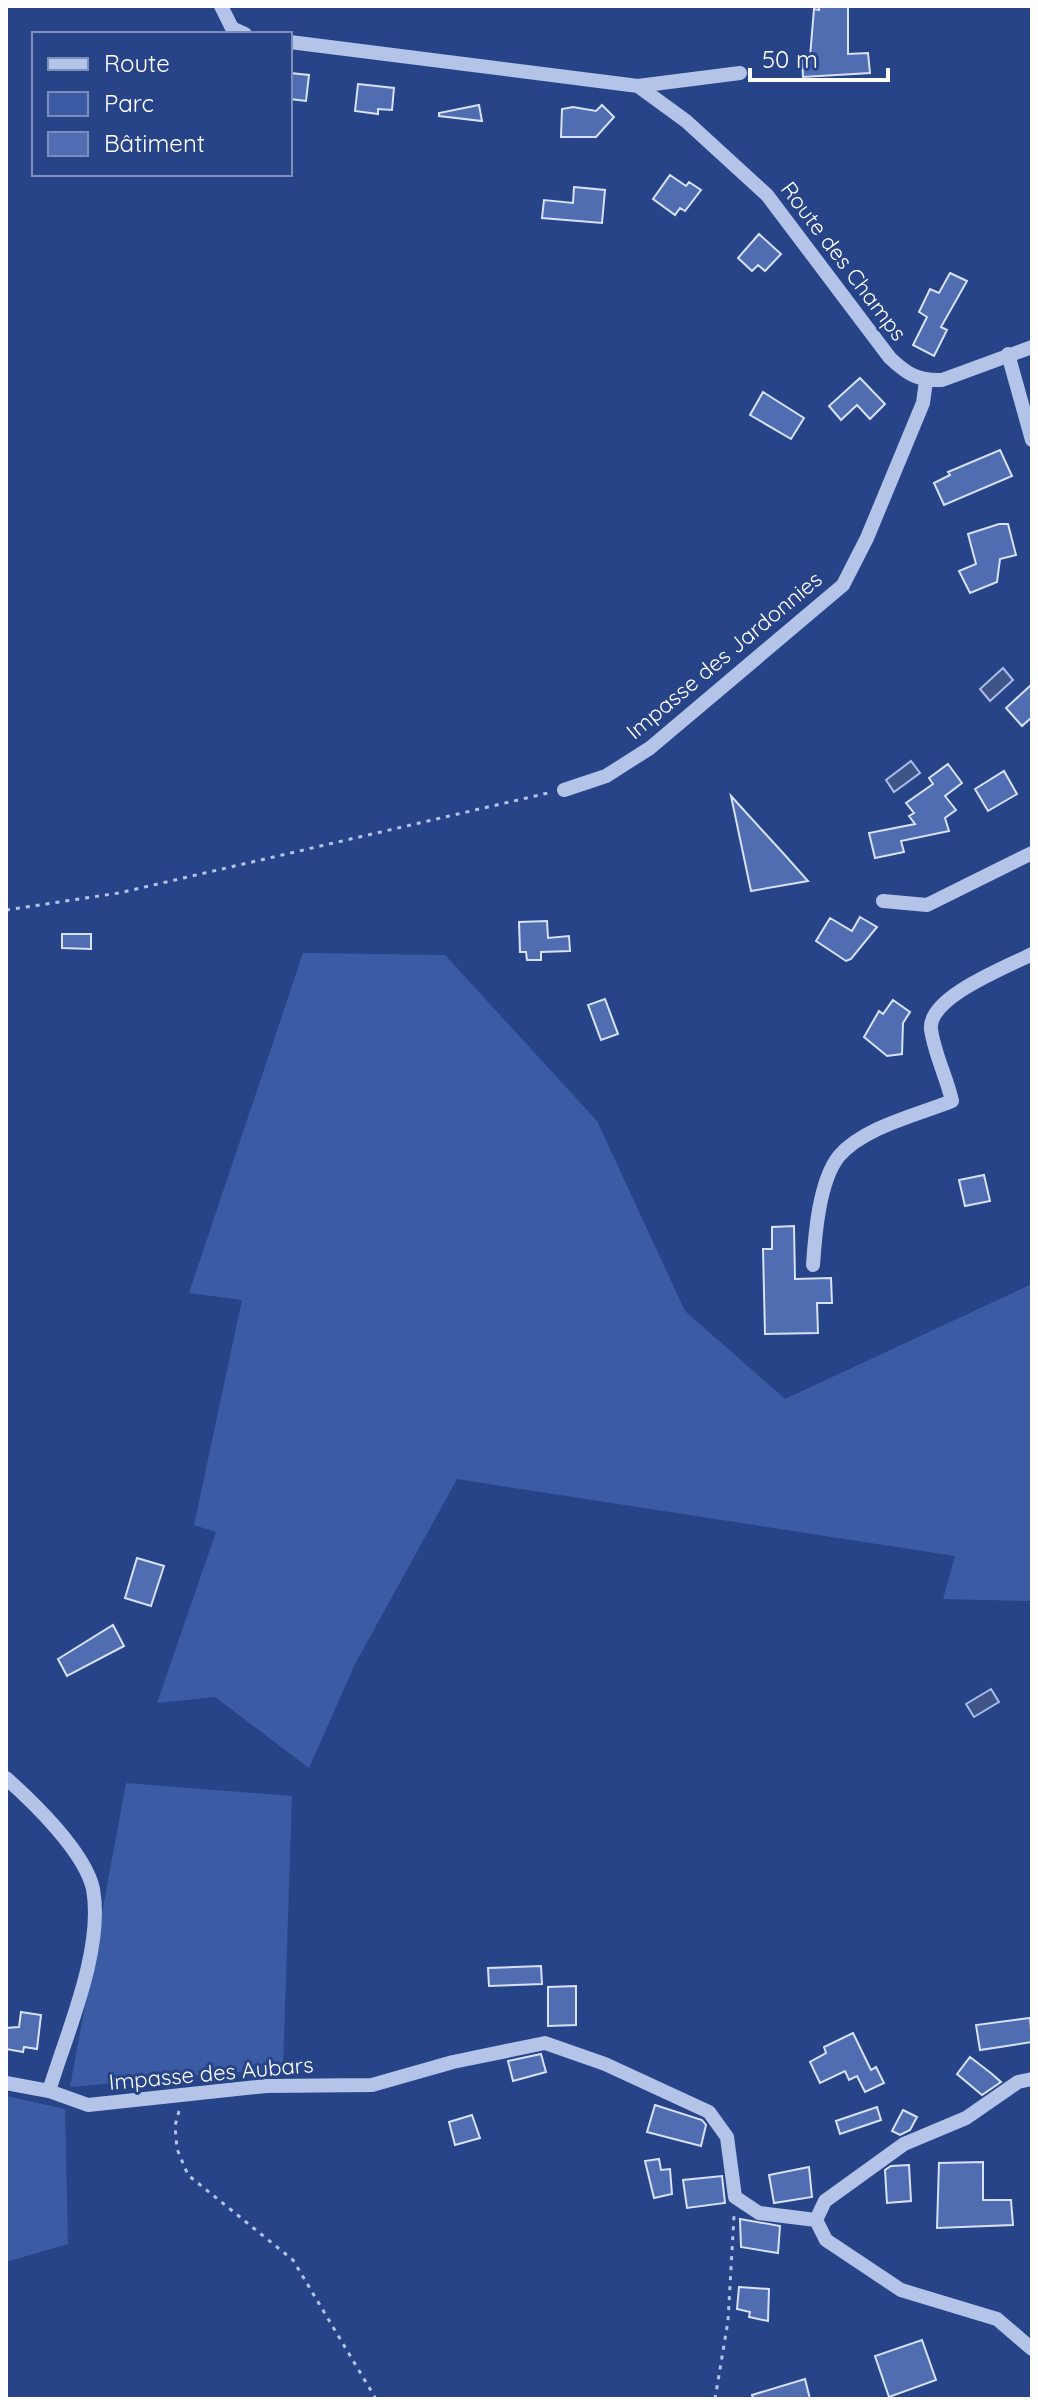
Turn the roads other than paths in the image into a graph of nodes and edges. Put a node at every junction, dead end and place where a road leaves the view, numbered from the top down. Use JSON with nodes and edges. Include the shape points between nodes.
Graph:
{"nodes":[{"id":1,"x":221,"y":6,"type":"edge"},
{"id":2,"x":241,"y":32,"type":"edge"},
{"id":3,"x":292,"y":42,"type":"edge"},
{"id":4,"x":740,"y":73,"type":"dead end"},
{"id":5,"x":638,"y":86,"type":"junction"},
{"id":6,"x":1032,"y":347,"type":"edge"},
{"id":7,"x":1008,"y":354,"type":"junction"},
{"id":8,"x":926,"y":381,"type":"junction"},
{"id":9,"x":1032,"y":440,"type":"edge"},
{"id":10,"x":564,"y":790,"type":"road end"},
{"id":11,"x":1032,"y":853,"type":"edge"},
{"id":12,"x":883,"y":901,"type":"dead end"},
{"id":13,"x":1032,"y":954,"type":"edge"},
{"id":14,"x":813,"y":1265,"type":"dead end"},
{"id":15,"x":6,"y":1778,"type":"edge"},
{"id":16,"x":1032,"y":2079,"type":"edge"},
{"id":17,"x":6,"y":2083,"type":"edge"},
{"id":18,"x":49,"y":2091,"type":"junction"},
{"id":19,"x":816,"y":2220,"type":"junction"},
{"id":20,"x":1032,"y":2349,"type":"edge"}],
"edges":[{"from":1,"to":2,"type":"street","via":[[232,28]]},
{"from":3,"to":5,"type":"street","name":"Route des Champs"},
{"from":4,"to":5,"type":"street"},
{"from":5,"to":8,"type":"street","name":"Route des Champs","via":[[686,121],[767,195],[890,358],[909,376]]},
{"from":6,"to":7,"type":"street"},
{"from":7,"to":8,"type":"street","via":[[942,380]]},
{"from":7,"to":9,"type":"street"},
{"from":8,"to":10,"type":"street","name":"Impasse des Jardonnies","via":[[923,403],[843,585],[650,748],[606,776]]},
{"from":11,"to":12,"type":"street","via":[[927,905]]},
{"from":13,"to":14,"type":"street","via":[[949,998],[933,1016],[931,1029],[952,1101],[868,1135],[838,1157],[816,1215]]},
{"from":15,"to":18,"type":"street","via":[[43,1811],[92,1887],[96,1933]]},
{"from":16,"to":19,"type":"street","via":[[1018,2082],[966,2118],[904,2144],[825,2201]]},
{"from":17,"to":18,"type":"street","name":"Impasse des Aubars"},
{"from":18,"to":19,"type":"street","name":"Impasse des Aubars","via":[[88,2105],[266,2086],[372,2085],[545,2043],[709,2112],[727,2137],[735,2197],[759,2213]]},
{"from":19,"to":20,"type":"street","via":[[826,2240],[901,2290],[997,2319]]}]}
